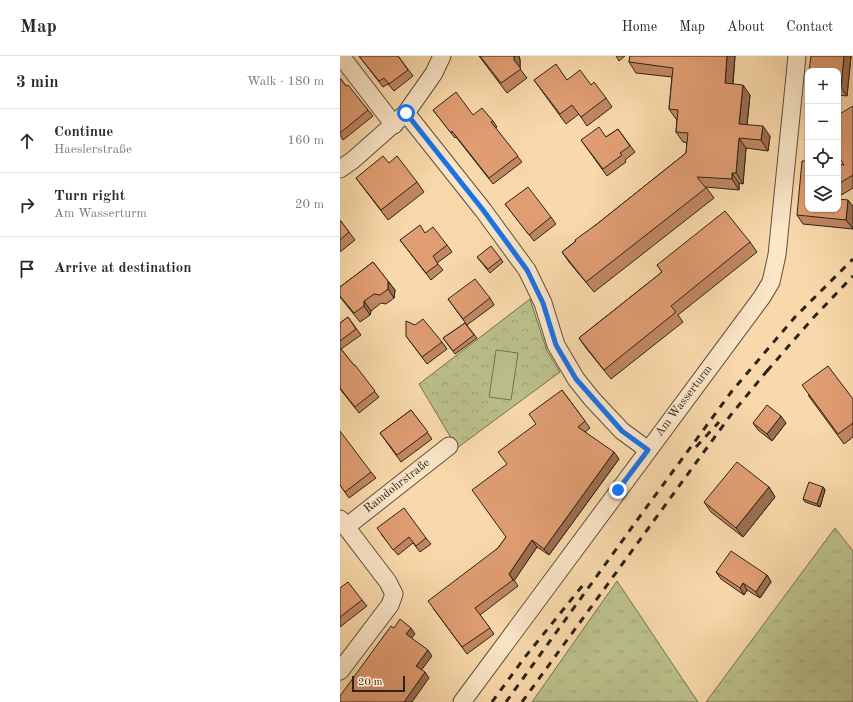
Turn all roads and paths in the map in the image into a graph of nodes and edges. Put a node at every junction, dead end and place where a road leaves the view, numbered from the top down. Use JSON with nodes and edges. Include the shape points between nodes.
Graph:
{"nodes":[{"id":1,"x":341,"y":56,"type":"edge"},
{"id":2,"x":442,"y":56,"type":"edge"},
{"id":3,"x":797,"y":56,"type":"edge"},
{"id":4,"x":406,"y":113,"type":"junction"},
{"id":5,"x":394,"y":125,"type":"junction"},
{"id":6,"x":340,"y":169,"type":"edge"},
{"id":7,"x":449,"y":446,"type":"dead end"},
{"id":8,"x":648,"y":450,"type":"junction"},
{"id":9,"x":343,"y":523,"type":"edge"},
{"id":10,"x":340,"y":671,"type":"edge"},
{"id":11,"x":462,"y":702,"type":"edge"}],
"edges":[{"from":1,"to":5,"type":"street"},
{"from":2,"to":4,"type":"street","via":[[434,73]]},
{"from":3,"to":8,"type":"street","name":"Am Wasserturm","via":[[777,255],[771,282]]},
{"from":4,"to":5,"type":"street"},
{"from":4,"to":8,"type":"street","via":[[527,270],[543,303],[556,345],[576,379],[622,431]]},
{"from":5,"to":6,"type":"street"},
{"from":7,"to":9,"type":"street","name":"Ramdohrstraße"},
{"from":8,"to":11,"type":"street","name":"Am Wasserturm"},
{"from":9,"to":10,"type":"street","name":"Ramdohrstraße","via":[[388,582],[394,594],[390,605]]}]}
